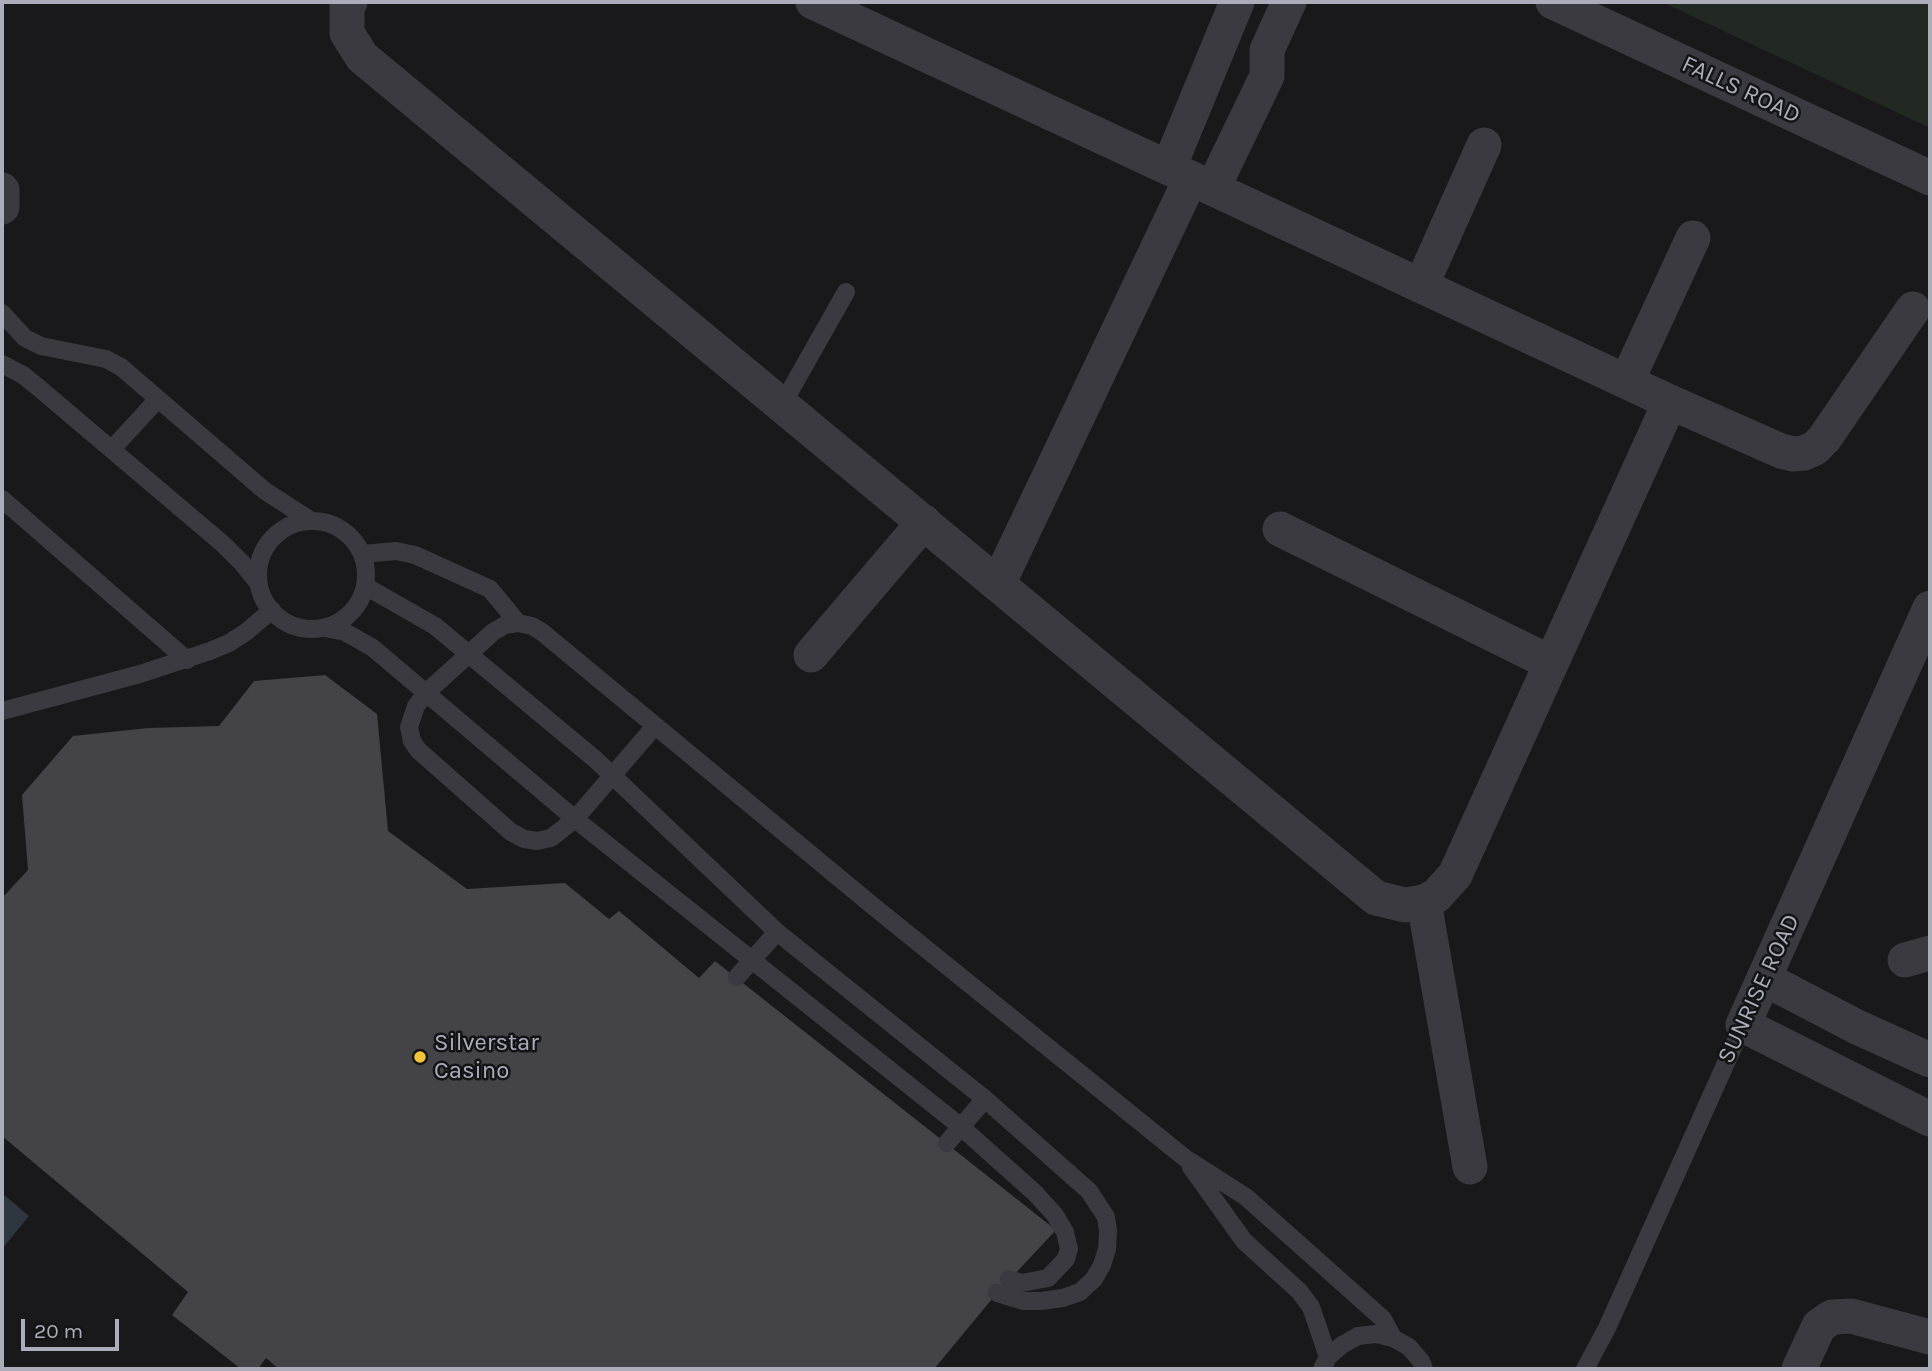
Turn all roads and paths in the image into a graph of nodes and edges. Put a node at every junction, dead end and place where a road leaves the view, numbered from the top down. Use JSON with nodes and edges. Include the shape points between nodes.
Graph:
{"nodes":[{"id":1,"x":350,"y":2,"type":"edge"},
{"id":2,"x":813,"y":2,"type":"edge"},
{"id":3,"x":1289,"y":2,"type":"edge"},
{"id":4,"x":1553,"y":2,"type":"edge"},
{"id":5,"x":1231,"y":16,"type":"edge"},
{"id":6,"x":1268,"y":48,"type":"junction"},
{"id":7,"x":1484,"y":145,"type":"dead end"},
{"id":8,"x":1191,"y":178,"type":"junction"},
{"id":9,"x":1930,"y":178,"type":"edge"},
{"id":10,"x":2,"y":190,"type":"edge"},
{"id":11,"x":2,"y":208,"type":"edge"},
{"id":12,"x":1693,"y":238,"type":"dead end"},
{"id":13,"x":1421,"y":286,"type":"junction"},
{"id":14,"x":846,"y":292,"type":"dead end"},
{"id":15,"x":1913,"y":309,"type":"dead end"},
{"id":16,"x":2,"y":313,"type":"edge"},
{"id":17,"x":2,"y":364,"type":"edge"},
{"id":18,"x":1627,"y":382,"type":"junction"},
{"id":19,"x":158,"y":398,"type":"junction"},
{"id":20,"x":1670,"y":402,"type":"junction"},
{"id":21,"x":782,"y":405,"type":"junction"},
{"id":22,"x":112,"y":450,"type":"junction"},
{"id":23,"x":2,"y":499,"type":"edge"},
{"id":24,"x":310,"y":520,"type":"junction"},
{"id":25,"x":924,"y":522,"type":"junction"},
{"id":26,"x":1280,"y":529,"type":"dead end"},
{"id":27,"x":363,"y":554,"type":"junction"},
{"id":28,"x":258,"y":583,"type":"junction"},
{"id":29,"x":998,"y":584,"type":"junction"},
{"id":30,"x":365,"y":586,"type":"junction"},
{"id":31,"x":1930,"y":608,"type":"edge"},
{"id":32,"x":272,"y":610,"type":"junction"},
{"id":33,"x":517,"y":623,"type":"junction"},
{"id":34,"x":326,"y":628,"type":"junction"},
{"id":35,"x":468,"y":654,"type":"junction"},
{"id":36,"x":811,"y":655,"type":"dead end"},
{"id":37,"x":187,"y":660,"type":"junction"},
{"id":38,"x":1551,"y":663,"type":"junction"},
{"id":39,"x":427,"y":692,"type":"junction"},
{"id":40,"x":2,"y":711,"type":"edge"},
{"id":41,"x":655,"y":726,"type":"junction"},
{"id":42,"x":612,"y":774,"type":"junction"},
{"id":43,"x":575,"y":819,"type":"junction"},
{"id":44,"x":1424,"y":902,"type":"junction"},
{"id":45,"x":777,"y":932,"type":"junction"},
{"id":46,"x":753,"y":960,"type":"junction"},
{"id":47,"x":737,"y":977,"type":"dead end"},
{"id":48,"x":1765,"y":979,"type":"junction"},
{"id":49,"x":1743,"y":1025,"type":"junction"},
{"id":50,"x":1930,"y":1060,"type":"edge"},
{"id":51,"x":985,"y":1099,"type":"junction"},
{"id":52,"x":1930,"y":1119,"type":"edge"},
{"id":53,"x":960,"y":1126,"type":"junction"},
{"id":54,"x":947,"y":1143,"type":"dead end"},
{"id":55,"x":1185,"y":1158,"type":"junction"},
{"id":56,"x":1470,"y":1167,"type":"dead end"},
{"id":57,"x":1009,"y":1279,"type":"dead end"},
{"id":58,"x":996,"y":1293,"type":"dead end"},
{"id":59,"x":1930,"y":1337,"type":"edge"},
{"id":60,"x":1393,"y":1338,"type":"junction"},
{"id":61,"x":1325,"y":1363,"type":"edge"},
{"id":62,"x":1424,"y":1369,"type":"edge"},
{"id":63,"x":1585,"y":1369,"type":"edge"},
{"id":64,"x":1799,"y":1369,"type":"edge"}],
"edges":[{"from":1,"to":21,"type":"street","via":[[347,33],[362,57]]},
{"from":2,"to":8,"type":"street"},
{"from":3,"to":6,"type":"street"},
{"from":4,"to":9,"type":"street","name":"FALLS ROAD"},
{"from":5,"to":6,"type":"street"},
{"from":5,"to":8,"type":"street"},
{"from":6,"to":8,"type":"street","via":[[1267,76]]},
{"from":7,"to":13,"type":"street"},
{"from":8,"to":13,"type":"street"},
{"from":8,"to":29,"type":"street"},
{"from":10,"to":11,"type":"street"},
{"from":12,"to":18,"type":"street"},
{"from":13,"to":18,"type":"street"},
{"from":14,"to":21,"type":"lane"},
{"from":15,"to":20,"type":"street","via":[[1824,439],[1804,453],[1781,452]]},
{"from":16,"to":19,"type":"lane","via":[[25,338],[41,346],[106,359]]},
{"from":17,"to":22,"type":"lane","via":[[23,375]]},
{"from":18,"to":20,"type":"street"},
{"from":19,"to":22,"type":"lane"},
{"from":19,"to":24,"type":"lane","via":[[265,491]]},
{"from":20,"to":38,"type":"street"},
{"from":21,"to":25,"type":"street"},
{"from":22,"to":28,"type":"lane","via":[[223,544]]},
{"from":23,"to":37,"type":"lane"},
{"from":24,"to":27,"type":"lane","via":[[329,523],[349,534]]},
{"from":24,"to":28,"type":"lane","via":[[287,526],[269,541],[259,562]]},
{"from":25,"to":29,"type":"street"},
{"from":25,"to":36,"type":"street"},
{"from":26,"to":38,"type":"street"},
{"from":27,"to":30,"type":"lane"},
{"from":27,"to":33,"type":"lane","via":[[396,551],[415,555],[490,589]]},
{"from":28,"to":32,"type":"lane"},
{"from":29,"to":44,"type":"street","via":[[1376,898],[1405,905]]},
{"from":30,"to":34,"type":"lane","via":[[360,601],[346,617]]},
{"from":30,"to":35,"type":"lane","via":[[435,626]]},
{"from":31,"to":48,"type":"street","name":"SUNRISE ROAD"},
{"from":32,"to":34,"type":"lane","via":[[301,628]]},
{"from":32,"to":37,"type":"lane","via":[[229,643]]},
{"from":33,"to":35,"type":"lane","via":[[492,632]]},
{"from":33,"to":41,"type":"lane","via":[[542,632]]},
{"from":34,"to":39,"type":"lane","via":[[360,639]]},
{"from":35,"to":39,"type":"lane"},
{"from":35,"to":42,"type":"lane"},
{"from":37,"to":40,"type":"lane"},
{"from":38,"to":44,"type":"street","via":[[1455,875]]},
{"from":39,"to":43,"type":"lane"},
{"from":39,"to":43,"type":"lane","via":[[409,727],[412,741],[511,832],[537,841],[551,838]]},
{"from":41,"to":42,"type":"lane"},
{"from":41,"to":55,"type":"lane"},
{"from":42,"to":43,"type":"lane"},
{"from":42,"to":45,"type":"lane"},
{"from":43,"to":46,"type":"lane"},
{"from":44,"to":56,"type":"street"},
{"from":45,"to":46,"type":"lane"},
{"from":45,"to":51,"type":"lane"},
{"from":46,"to":47,"type":"lane"},
{"from":46,"to":53,"type":"lane"},
{"from":48,"to":49,"type":"street","name":"SUNRISE ROAD"},
{"from":48,"to":50,"type":"street"},
{"from":49,"to":52,"type":"street"},
{"from":49,"to":63,"type":"lane","name":"SUNRISE ROAD"},
{"from":51,"to":53,"type":"lane"},
{"from":51,"to":58,"type":"lane","via":[[1089,1191],[1106,1217],[1108,1231],[1102,1265],[1080,1292],[1041,1301]]},
{"from":53,"to":54,"type":"lane"},
{"from":53,"to":57,"type":"lane","via":[[1035,1193],[1065,1232],[1066,1259],[1048,1278],[1022,1283]]},
{"from":55,"to":60,"type":"lane","via":[[1246,1197],[1383,1320]]},
{"from":55,"to":61,"type":"lane","via":[[1244,1241],[1311,1307]]},
{"from":59,"to":64,"type":"street","via":[[1851,1317],[1832,1317],[1819,1326]]},
{"from":60,"to":61,"type":"lane","via":[[1358,1336]]},
{"from":60,"to":62,"type":"lane","via":[[1409,1347]]}]}
